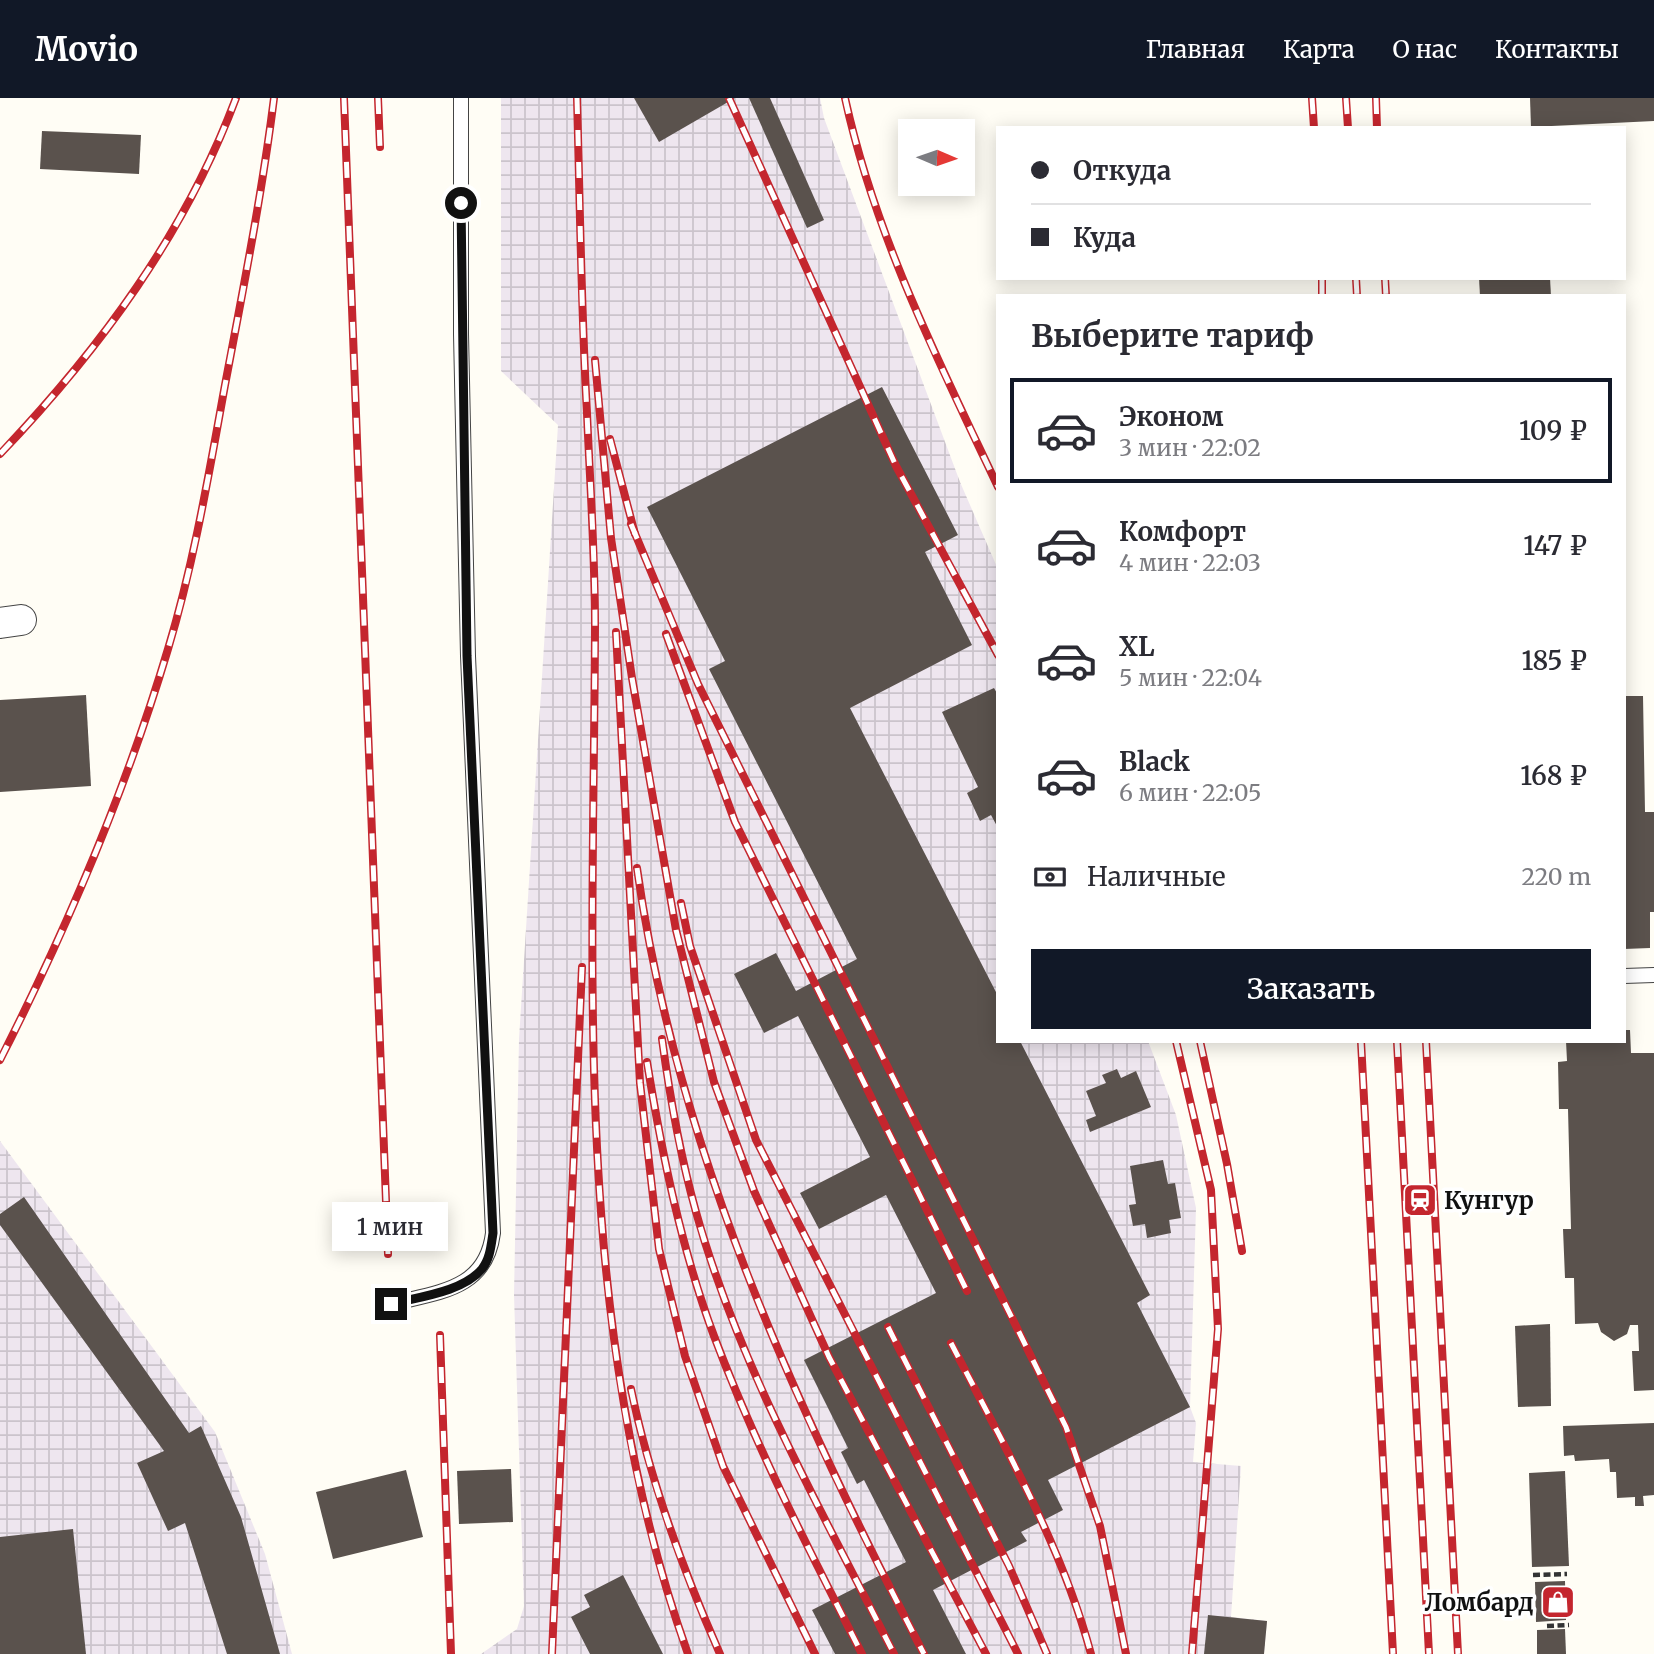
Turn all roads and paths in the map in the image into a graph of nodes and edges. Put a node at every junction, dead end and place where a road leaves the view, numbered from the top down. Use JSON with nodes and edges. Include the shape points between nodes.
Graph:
{"nodes":[{"id":1,"x":461,"y":98,"type":"edge"},
{"id":2,"x":1654,"y":975,"type":"edge"},
{"id":3,"x":1626,"y":976,"type":"edge"},
{"id":4,"x":391,"y":1304,"type":"dead end"},
{"id":5,"x":1567,"y":1574,"type":"dead end"},
{"id":6,"x":1533,"y":1576,"type":"dead end"},
{"id":7,"x":1569,"y":1625,"type":"dead end"},
{"id":8,"x":1547,"y":1626,"type":"dead end"}],
"edges":[{"from":1,"to":4,"type":"lane","via":[[467,656],[493,1233],[481,1270],[464,1281]]},
{"from":2,"to":3,"type":"lane"},
{"from":5,"to":6,"type":"path"},
{"from":7,"to":8,"type":"path"}]}
